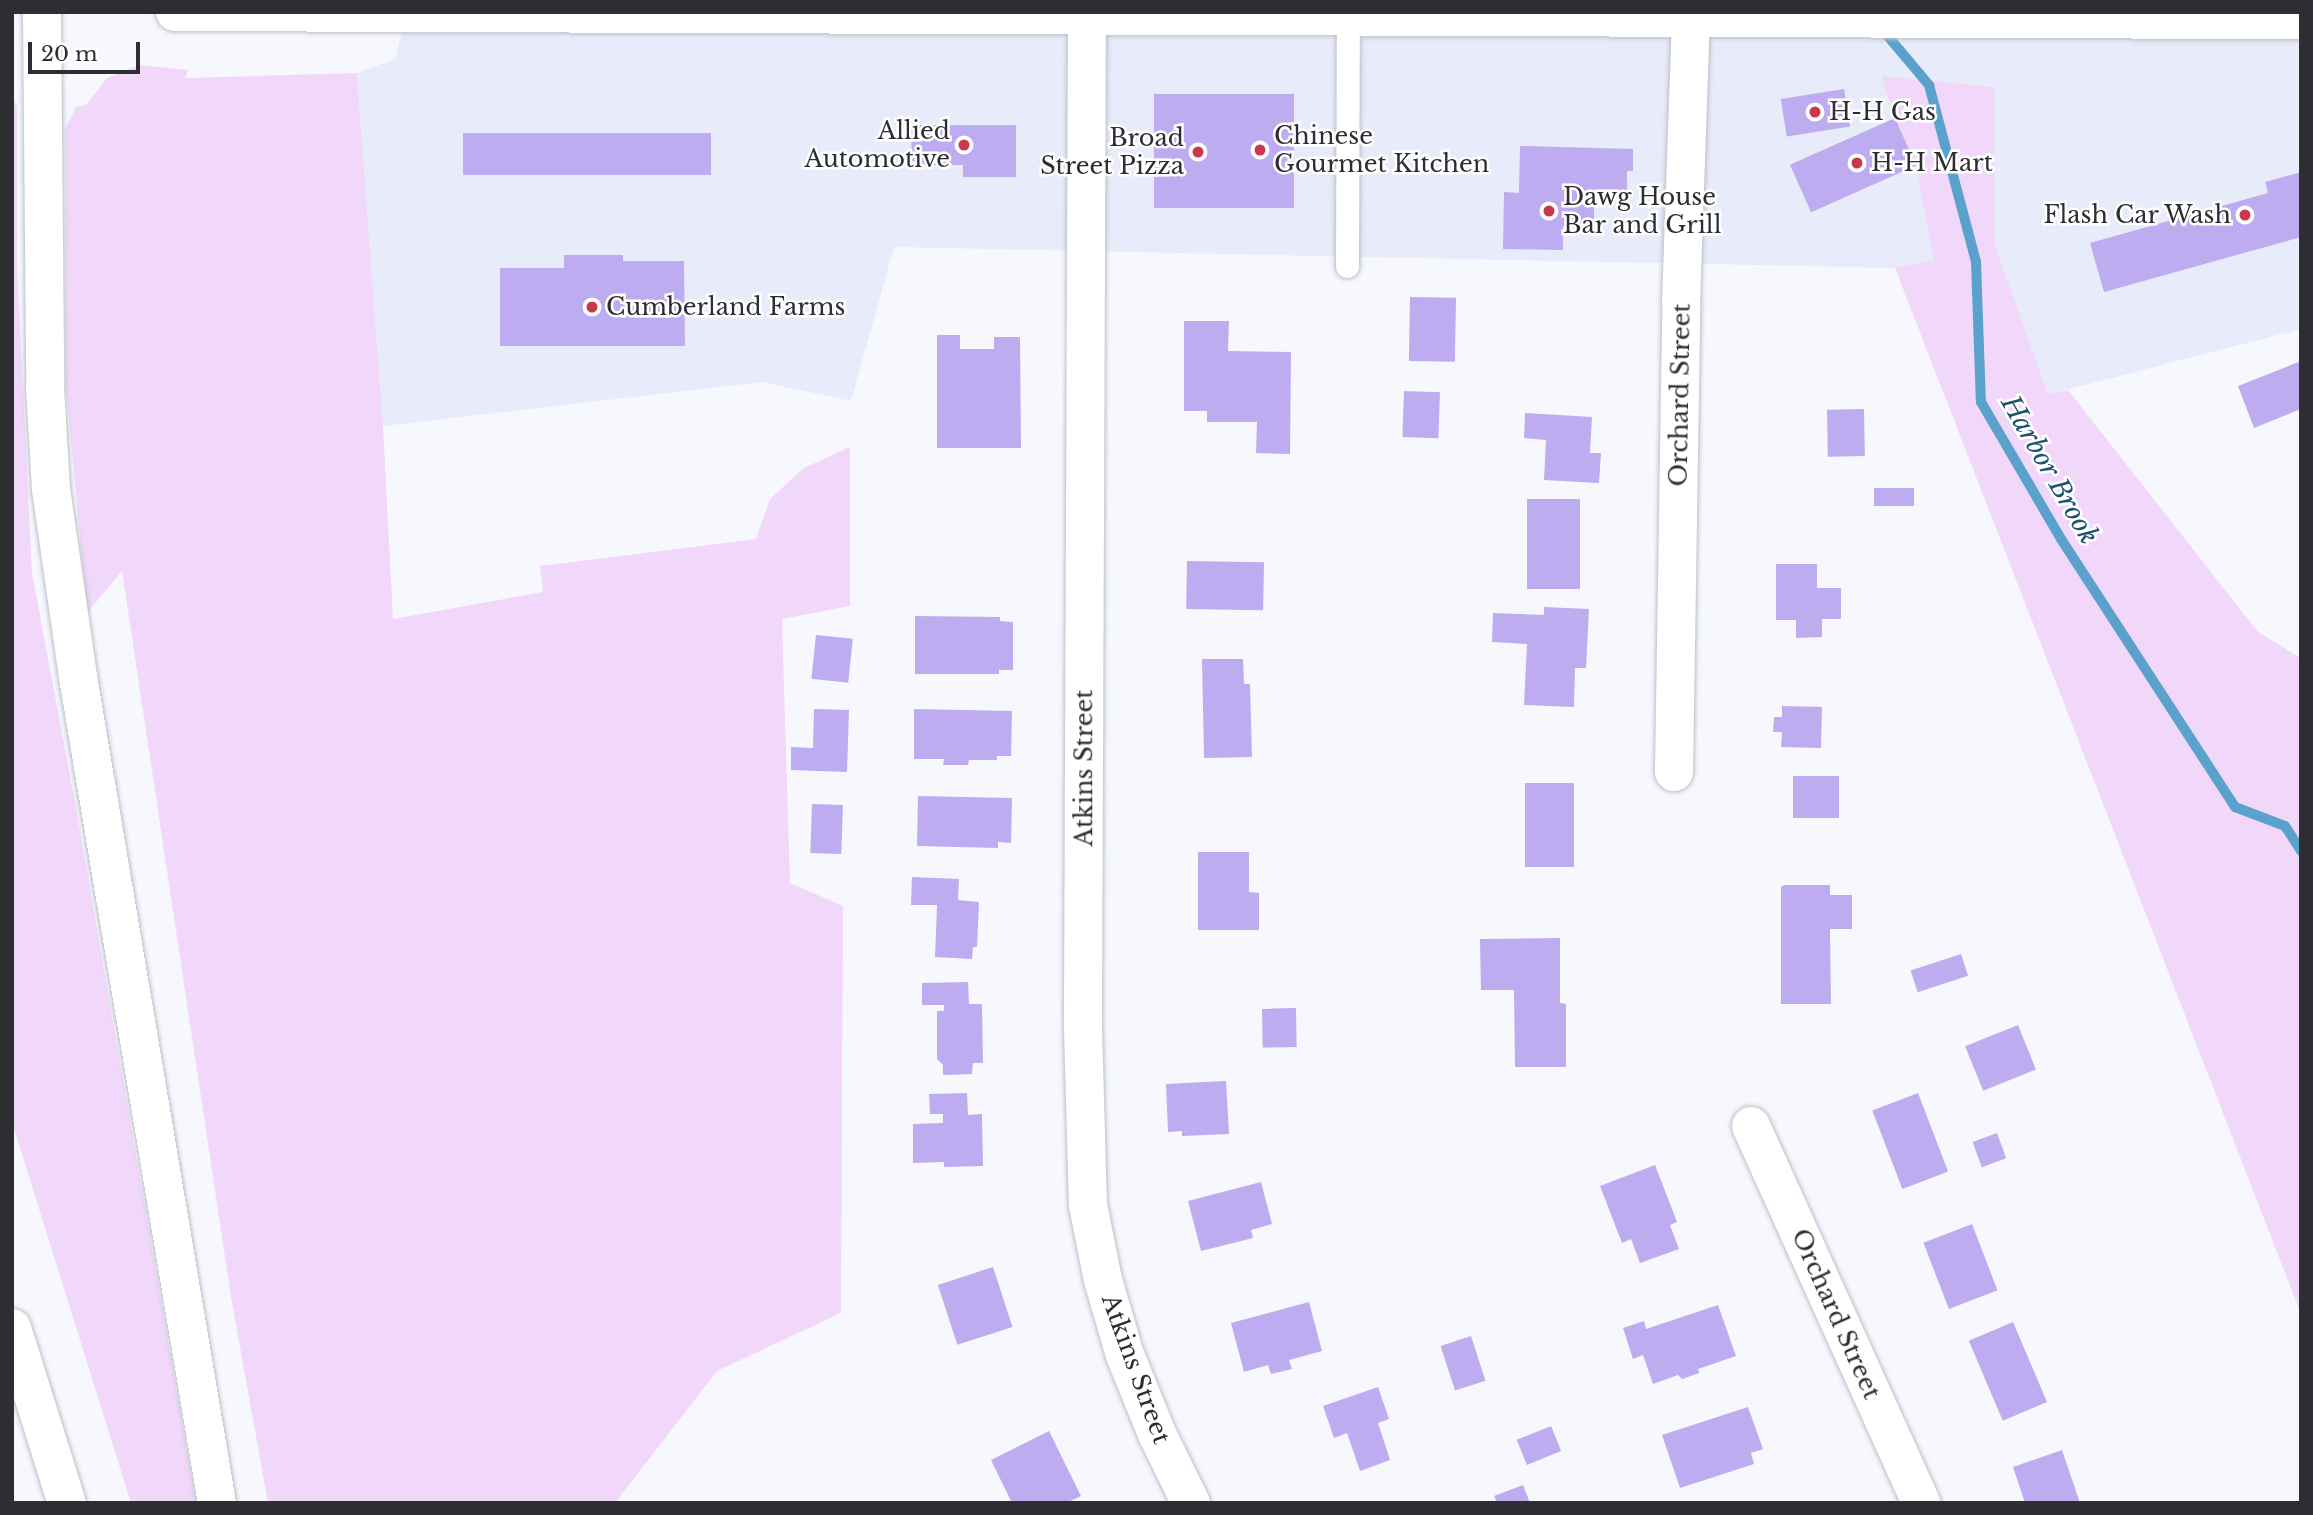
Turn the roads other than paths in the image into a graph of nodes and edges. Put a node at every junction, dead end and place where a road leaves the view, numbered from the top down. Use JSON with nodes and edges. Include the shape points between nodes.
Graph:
{"nodes":[{"id":1,"x":42,"y":12,"type":"edge"},
{"id":2,"x":175,"y":12,"type":"edge"},
{"id":3,"x":1030,"y":13,"type":"edge"},
{"id":4,"x":1087,"y":14,"type":"junction"},
{"id":5,"x":1306,"y":14,"type":"edge"},
{"id":6,"x":1348,"y":16,"type":"junction"},
{"id":7,"x":1691,"y":18,"type":"junction"},
{"id":8,"x":2301,"y":20,"type":"edge"},
{"id":9,"x":1347,"y":266,"type":"dead end"},
{"id":10,"x":1674,"y":772,"type":"dead end"},
{"id":11,"x":1751,"y":1126,"type":"dead end"},
{"id":12,"x":12,"y":1328,"type":"edge"},
{"id":13,"x":66,"y":1503,"type":"edge"},
{"id":14,"x":217,"y":1503,"type":"edge"},
{"id":15,"x":1191,"y":1503,"type":"edge"},
{"id":16,"x":1921,"y":1503,"type":"edge"}],
"edges":[{"from":1,"to":14,"type":"main road","via":[[45,388],[54,513]]},
{"from":2,"to":3,"type":"main road"},
{"from":3,"to":4,"type":"main road"},
{"from":4,"to":5,"type":"main road"},
{"from":4,"to":15,"type":"main road","name":"Atkins Street","via":[[1083,1053],[1088,1205],[1125,1355]]},
{"from":5,"to":6,"type":"main road"},
{"from":6,"to":7,"type":"main road"},
{"from":6,"to":9,"type":"lane"},
{"from":7,"to":8,"type":"main road"},
{"from":7,"to":10,"type":"main road","name":"Orchard Street"},
{"from":11,"to":16,"type":"main road","name":"Orchard Street"},
{"from":12,"to":13,"type":"main road"}]}
